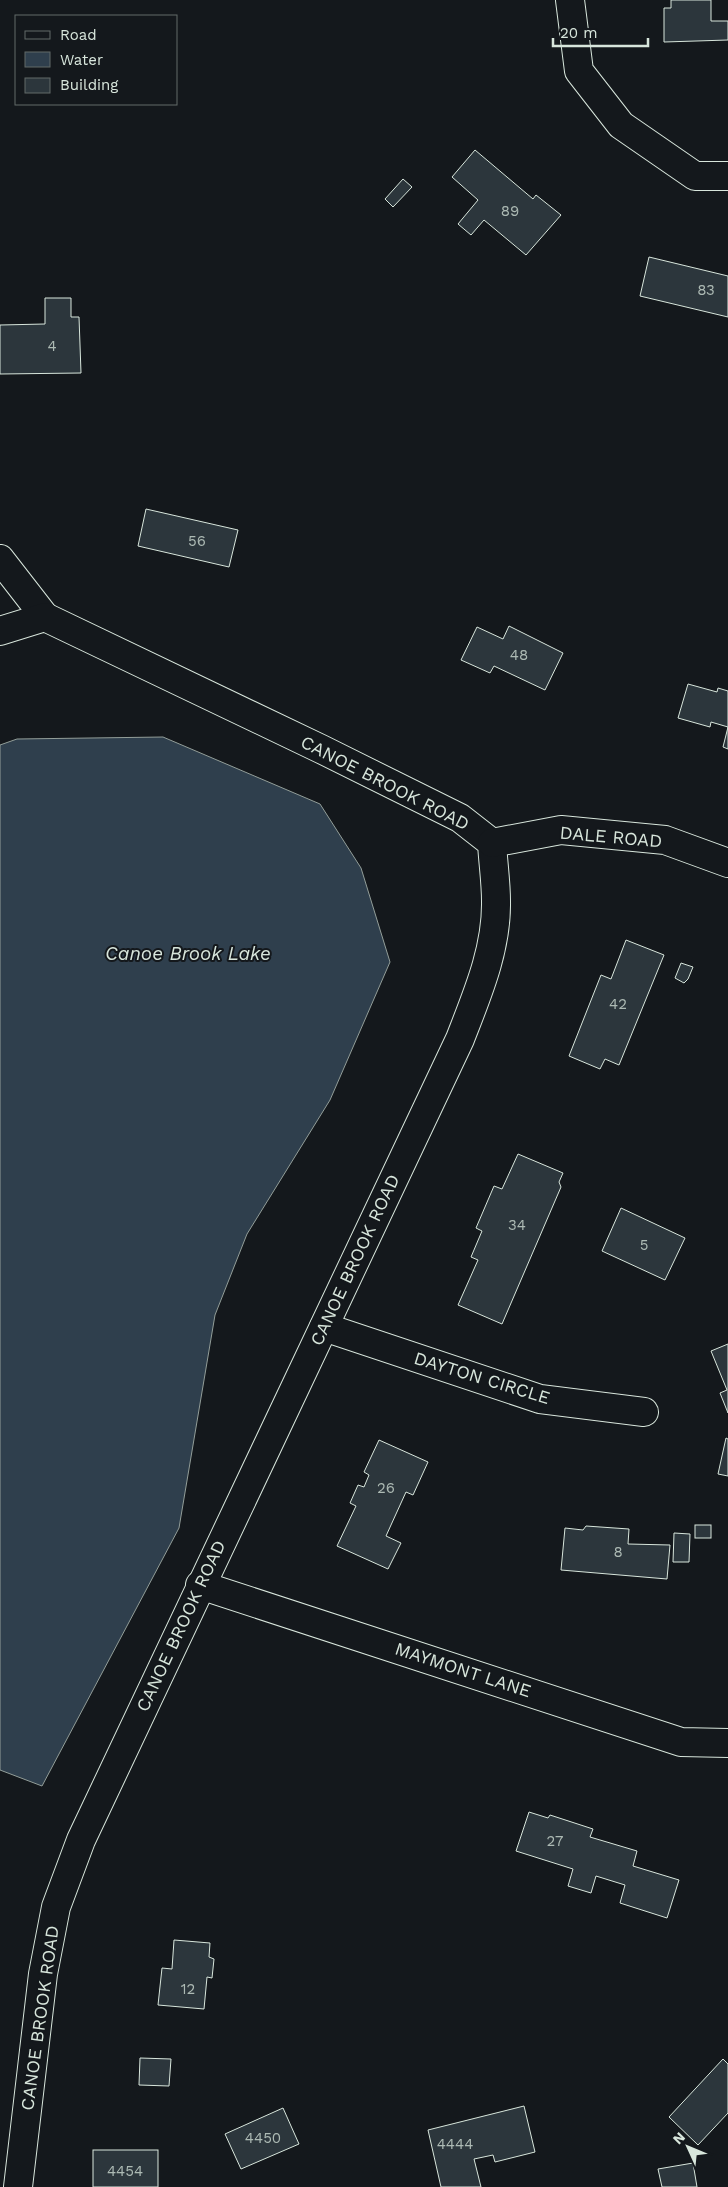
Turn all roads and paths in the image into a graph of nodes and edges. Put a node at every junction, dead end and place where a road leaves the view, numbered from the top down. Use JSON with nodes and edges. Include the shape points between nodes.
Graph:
{"nodes":[{"id":1,"x":570,"y":0,"type":"edge"},
{"id":2,"x":728,"y":176,"type":"edge"},
{"id":3,"x":0,"y":559,"type":"edge"},
{"id":4,"x":45,"y":617,"type":"junction"},
{"id":5,"x":0,"y":631,"type":"edge"},
{"id":6,"x":492,"y":843,"type":"junction"},
{"id":7,"x":728,"y":863,"type":"edge"},
{"id":8,"x":324,"y":1327,"type":"junction"},
{"id":9,"x":644,"y":1412,"type":"dead end"},
{"id":10,"x":200,"y":1585,"type":"junction"},
{"id":11,"x":728,"y":1744,"type":"edge"},
{"id":12,"x":18,"y":2187,"type":"edge"}],
"edges":[{"from":1,"to":2,"type":"street","via":[[579,71],[621,125],[694,176]]},
{"from":3,"to":4,"type":"street"},
{"from":4,"to":5,"type":"street"},
{"from":4,"to":6,"type":"street","name":"CANOE BROOK ROAD","via":[[460,818]]},
{"from":6,"to":7,"type":"street","name":"DALE ROAD","via":[[561,830],[665,840]]},
{"from":6,"to":8,"type":"street","name":"CANOE BROOK ROAD","via":[[496,902],[493,936],[481,985],[460,1039]]},
{"from":8,"to":9,"type":"street","name":"DAYTON CIRCLE","via":[[540,1399]]},
{"from":8,"to":10,"type":"street","name":"CANOE BROOK ROAD"},
{"from":10,"to":11,"type":"street","name":"MAYMONT LANE","via":[[681,1742]]},
{"from":10,"to":12,"type":"street","name":"CANOE BROOK ROAD","via":[[81,1840],[56,1907],[43,1974]]}]}
